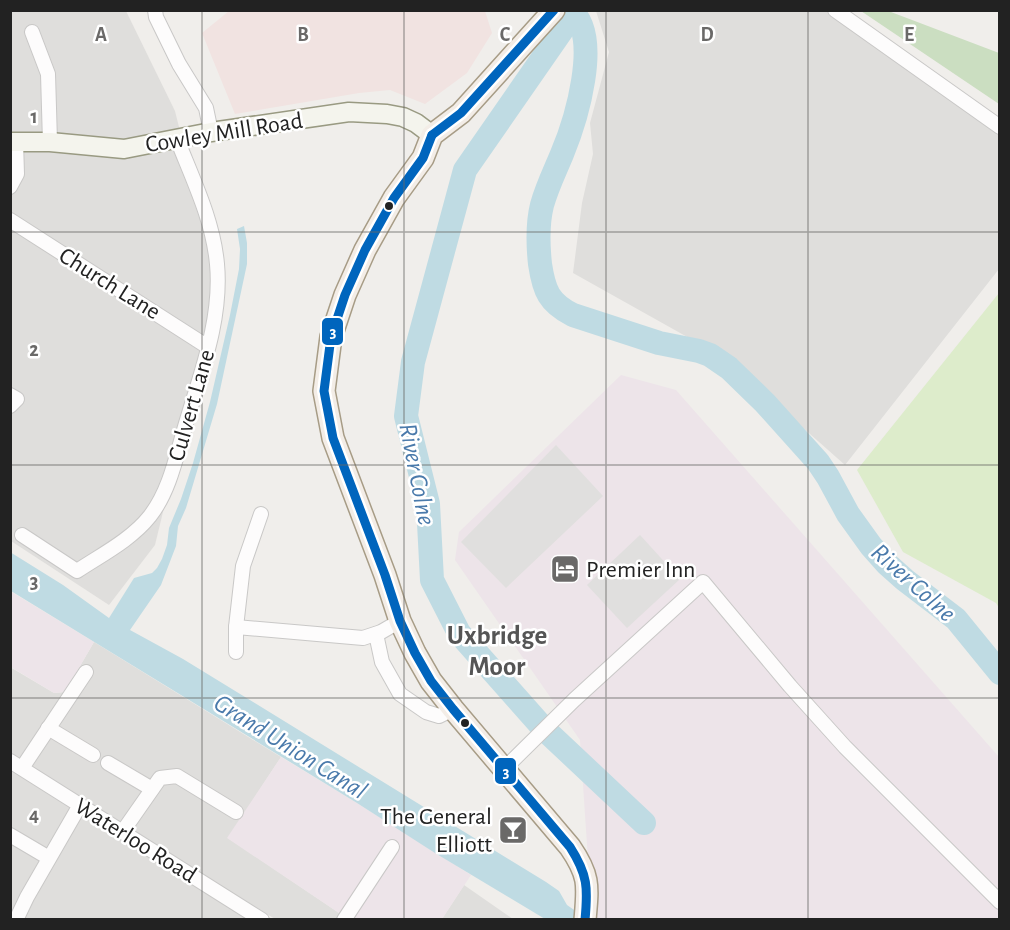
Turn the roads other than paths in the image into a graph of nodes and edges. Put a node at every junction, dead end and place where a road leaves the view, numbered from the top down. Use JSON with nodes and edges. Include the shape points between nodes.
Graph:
{"nodes":[{"id":1,"x":155,"y":10,"type":"edge"},
{"id":2,"x":554,"y":10,"type":"edge"},
{"id":3,"x":835,"y":10,"type":"edge"},
{"id":4,"x":32,"y":32,"type":"dead end"},
{"id":5,"x":999,"y":127,"type":"edge"},
{"id":6,"x":211,"y":132,"type":"junction"},
{"id":7,"x":432,"y":135,"type":"junction"},
{"id":8,"x":177,"y":139,"type":"junction"},
{"id":9,"x":13,"y":142,"type":"edge"},
{"id":10,"x":50,"y":142,"type":"junction"},
{"id":11,"x":10,"y":187,"type":"edge"},
{"id":12,"x":10,"y":220,"type":"edge"},
{"id":13,"x":208,"y":347,"type":"junction"},
{"id":14,"x":10,"y":395,"type":"edge"},
{"id":15,"x":10,"y":406,"type":"edge"},
{"id":16,"x":261,"y":514,"type":"dead end"},
{"id":17,"x":22,"y":535,"type":"dead end"},
{"id":18,"x":400,"y":621,"type":"junction"},
{"id":19,"x":236,"y":627,"type":"junction"},
{"id":20,"x":376,"y":634,"type":"junction"},
{"id":21,"x":236,"y":652,"type":"dead end"},
{"id":22,"x":86,"y":672,"type":"dead end"},
{"id":23,"x":453,"y":709,"type":"junction"},
{"id":24,"x":48,"y":728,"type":"junction"},
{"id":25,"x":93,"y":755,"type":"dead end"},
{"id":26,"x":108,"y":763,"type":"dead end"},
{"id":27,"x":16,"y":765,"type":"edge"},
{"id":28,"x":504,"y":769,"type":"junction"},
{"id":29,"x":152,"y":789,"type":"junction"},
{"id":30,"x":80,"y":805,"type":"junction"},
{"id":31,"x":236,"y":812,"type":"dead end"},
{"id":32,"x":123,"y":831,"type":"junction"},
{"id":33,"x":10,"y":835,"type":"edge"},
{"id":34,"x":392,"y":847,"type":"dead end"},
{"id":35,"x":49,"y":858,"type":"junction"},
{"id":36,"x":999,"y":902,"type":"edge"},
{"id":37,"x":586,"y":911,"type":"edge"},
{"id":38,"x":16,"y":920,"type":"edge"},
{"id":39,"x":262,"y":920,"type":"edge"},
{"id":40,"x":344,"y":920,"type":"edge"}],
"edges":[{"from":1,"to":6,"type":"street","via":[[179,64],[206,108]]},
{"from":2,"to":7,"type":"main road","via":[[461,113]]},
{"from":3,"to":5,"type":"street"},
{"from":4,"to":10,"type":"street","via":[[48,74]]},
{"from":6,"to":7,"type":"street","name":"Cowley Mill Road","via":[[349,112],[403,117]]},
{"from":6,"to":8,"type":"street","name":"Cowley Mill Road"},
{"from":7,"to":18,"type":"main road","via":[[423,158],[377,226],[345,295],[331,337],[324,391],[333,438]]},
{"from":8,"to":10,"type":"street","name":"Cowley Mill Road","via":[[124,148]]},
{"from":8,"to":13,"type":"street","name":"Culvert Lane","via":[[209,221],[217,263],[218,295]]},
{"from":9,"to":10,"type":"street","name":"Cowley Mill Road"},
{"from":9,"to":11,"type":"street","via":[[17,174]]},
{"from":12,"to":13,"type":"street","name":"Church Lane"},
{"from":13,"to":17,"type":"street","name":"Culvert Lane","via":[[174,464],[162,498],[148,518],[129,536],[77,571]]},
{"from":14,"to":15,"type":"street","via":[[16,399]]},
{"from":16,"to":19,"type":"street","via":[[243,566]]},
{"from":18,"to":20,"type":"street"},
{"from":18,"to":23,"type":"main road","via":[[414,653]]},
{"from":19,"to":20,"type":"street","via":[[363,638]]},
{"from":19,"to":21,"type":"street"},
{"from":20,"to":23,"type":"street","via":[[382,662],[400,694],[439,716]]},
{"from":22,"to":24,"type":"street"},
{"from":23,"to":28,"type":"main road"},
{"from":24,"to":25,"type":"street"},
{"from":24,"to":27,"type":"street"},
{"from":26,"to":29,"type":"street"},
{"from":27,"to":30,"type":"street","name":"Waterloo Road"},
{"from":28,"to":36,"type":"street","via":[[703,582],[790,686]]},
{"from":28,"to":37,"type":"main road","via":[[581,864],[587,880]]},
{"from":29,"to":31,"type":"street","via":[[160,778],[177,776]]},
{"from":29,"to":32,"type":"street"},
{"from":30,"to":32,"type":"street","name":"Waterloo Road"},
{"from":30,"to":35,"type":"street"},
{"from":32,"to":39,"type":"street","name":"Waterloo Road"},
{"from":33,"to":35,"type":"street"},
{"from":34,"to":40,"type":"street"},
{"from":35,"to":38,"type":"street"}]}
